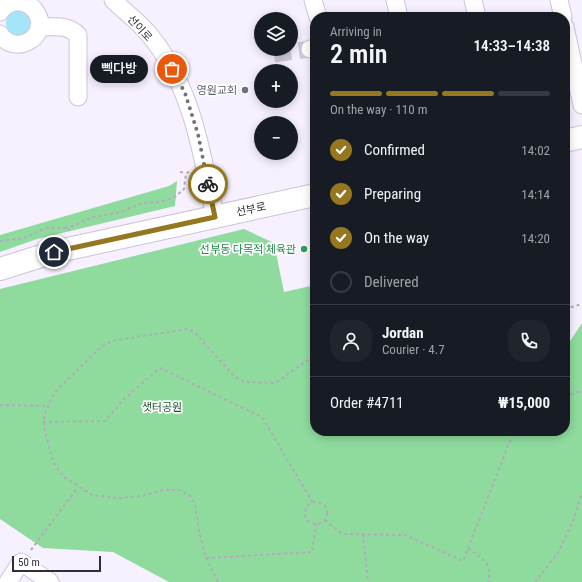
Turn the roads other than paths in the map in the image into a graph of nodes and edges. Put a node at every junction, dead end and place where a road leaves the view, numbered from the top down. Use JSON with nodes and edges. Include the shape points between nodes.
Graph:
{"nodes":[{"id":1,"x":113,"y":0,"type":"edge"},
{"id":2,"x":313,"y":0,"type":"edge"},
{"id":3,"x":395,"y":0,"type":"edge"},
{"id":4,"x":473,"y":0,"type":"edge"},
{"id":5,"x":559,"y":0,"type":"edge"},
{"id":6,"x":15,"y":1,"type":"edge"},
{"id":7,"x":0,"y":12,"type":"edge"},
{"id":8,"x":317,"y":12,"type":"edge"},
{"id":9,"x":398,"y":12,"type":"edge"},
{"id":10,"x":476,"y":12,"type":"edge"},
{"id":11,"x":562,"y":12,"type":"edge"},
{"id":12,"x":39,"y":27,"type":"junction"},
{"id":13,"x":0,"y":34,"type":"edge"},
{"id":14,"x":572,"y":47,"type":"edge"},
{"id":15,"x":78,"y":97,"type":"dead end"},
{"id":16,"x":582,"y":105,"type":"edge"},
{"id":17,"x":582,"y":137,"type":"edge"},
{"id":18,"x":570,"y":140,"type":"edge"},
{"id":19,"x":310,"y":196,"type":"edge"},
{"id":20,"x":215,"y":217,"type":"junction"},
{"id":21,"x":0,"y":269,"type":"edge"},
{"id":22,"x":8,"y":582,"type":"edge"},
{"id":23,"x":50,"y":582,"type":"edge"}],
"edges":[{"from":1,"to":20,"type":"street","name":"선이로","via":[[148,33],[185,93],[198,134]]},
{"from":2,"to":8,"type":"street"},
{"from":3,"to":9,"type":"street"},
{"from":4,"to":10,"type":"street"},
{"from":5,"to":11,"type":"street"},
{"from":6,"to":7,"type":"street"},
{"from":6,"to":12,"type":"street","via":[[34,8],[38,14]]},
{"from":12,"to":13,"type":"street","via":[[33,39],[21,45],[6,42]]},
{"from":12,"to":15,"type":"street","via":[[64,26],[72,28],[78,35]]},
{"from":14,"to":16,"type":"street"},
{"from":17,"to":18,"type":"main road"},
{"from":19,"to":20,"type":"main road","name":"선부로"},
{"from":20,"to":21,"type":"main road","name":"선부로","via":[[71,238],[54,252]]},
{"from":22,"to":23,"type":"street","via":[[26,556]]}]}
